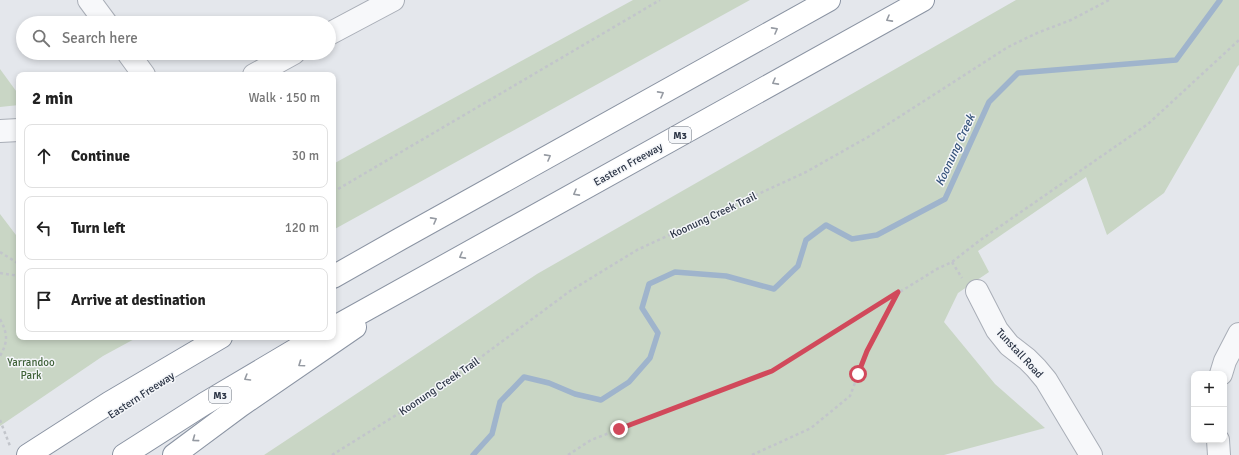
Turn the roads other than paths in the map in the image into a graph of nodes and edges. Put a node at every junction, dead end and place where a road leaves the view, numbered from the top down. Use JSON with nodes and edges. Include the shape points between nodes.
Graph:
{"nodes":[{"id":1,"x":89,"y":0,"type":"edge"},
{"id":2,"x":393,"y":0,"type":"edge"},
{"id":3,"x":829,"y":0,"type":"edge"},
{"id":4,"x":923,"y":0,"type":"edge"},
{"id":5,"x":101,"y":16,"type":"edge"},
{"id":6,"x":336,"y":30,"type":"edge"},
{"id":7,"x":133,"y":60,"type":"edge"},
{"id":8,"x":281,"y":60,"type":"edge"},
{"id":9,"x":142,"y":72,"type":"edge"},
{"id":10,"x":259,"y":72,"type":"edge"},
{"id":11,"x":16,"y":130,"type":"edge"},
{"id":12,"x":0,"y":131,"type":"edge"},
{"id":13,"x":436,"y":270,"type":"junction"},
{"id":14,"x":336,"y":274,"type":"edge"},
{"id":15,"x":977,"y":291,"type":"dead end"},
{"id":16,"x":336,"y":326,"type":"edge"},
{"id":17,"x":1239,"y":334,"type":"edge"},
{"id":18,"x":216,"y":340,"type":"edge"},
{"id":19,"x":227,"y":340,"type":"edge"},
{"id":20,"x":312,"y":340,"type":"edge"},
{"id":21,"x":336,"y":340,"type":"edge"},
{"id":22,"x":336,"y":340,"type":"edge"},
{"id":23,"x":1222,"y":371,"type":"edge"},
{"id":24,"x":1218,"y":443,"type":"edge"},
{"id":25,"x":20,"y":452,"type":"edge"},
{"id":26,"x":52,"y":455,"type":"edge"},
{"id":27,"x":124,"y":455,"type":"edge"},
{"id":28,"x":174,"y":455,"type":"edge"},
{"id":29,"x":1091,"y":455,"type":"edge"},
{"id":30,"x":1219,"y":455,"type":"edge"}],
"edges":[{"from":1,"to":5,"type":"street"},
{"from":2,"to":6,"type":"street"},
{"from":14,"to":3,"type":"highway","one_way":true},
{"from":4,"to":13,"type":"highway","name":"Eastern Freeway","number":"M3","one_way":true},
{"from":7,"to":9,"type":"street"},
{"from":8,"to":10,"type":"street"},
{"from":11,"to":12,"type":"street"},
{"from":13,"to":16,"type":"highway","name":"Eastern Freeway","number":"M3"},
{"from":13,"to":21,"type":"highway","one_way":true},
{"from":15,"to":29,"type":"street","name":"Tunstall Road","via":[[997,330],[1046,380]]},
{"from":17,"to":23,"type":"street"},
{"from":18,"to":25,"type":"highway"},
{"from":19,"to":26,"type":"highway","name":"Eastern Freeway","via":[[118,409]]},
{"from":20,"to":27,"type":"highway","number":"M3","one_way":true},
{"from":22,"to":28,"type":"highway","one_way":true},
{"from":24,"to":30,"type":"street"}]}
